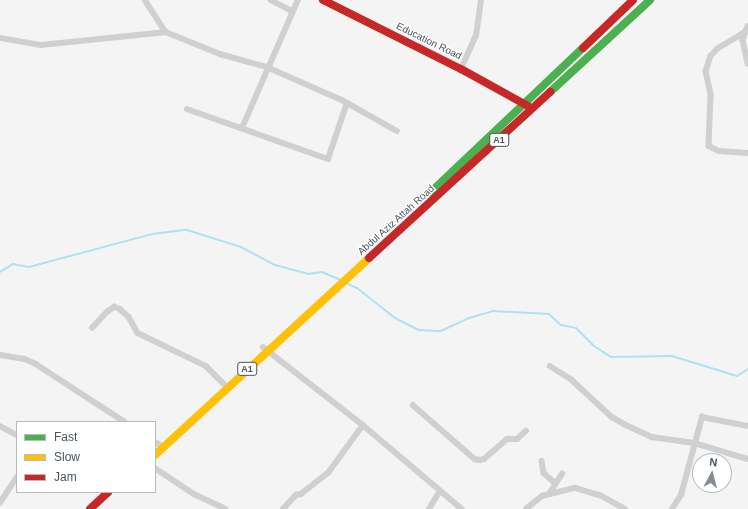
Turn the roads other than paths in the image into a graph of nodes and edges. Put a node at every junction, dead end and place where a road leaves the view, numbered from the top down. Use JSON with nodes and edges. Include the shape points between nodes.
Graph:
{"nodes":[{"id":1,"x":145,"y":0,"type":"edge"},
{"id":2,"x":271,"y":0,"type":"edge"},
{"id":3,"x":298,"y":0,"type":"edge"},
{"id":4,"x":323,"y":0,"type":"edge"},
{"id":5,"x":481,"y":0,"type":"edge"},
{"id":6,"x":633,"y":0,"type":"edge"},
{"id":7,"x":650,"y":0,"type":"edge"},
{"id":8,"x":292,"y":11,"type":"junction"},
{"id":9,"x":747,"y":29,"type":"edge"},
{"id":10,"x":166,"y":32,"type":"junction"},
{"id":11,"x":0,"y":38,"type":"edge"},
{"id":12,"x":748,"y":62,"type":"edge"},
{"id":13,"x":267,"y":68,"type":"junction"},
{"id":14,"x":461,"y":69,"type":"junction"},
{"id":15,"x":347,"y":103,"type":"junction"},
{"id":16,"x":524,"y":103,"type":"junction"},
{"id":17,"x":534,"y":108,"type":"junction"},
{"id":18,"x":187,"y":109,"type":"dead end"},
{"id":19,"x":242,"y":128,"type":"junction"},
{"id":20,"x":397,"y":131,"type":"dead end"},
{"id":21,"x":748,"y":153,"type":"edge"},
{"id":22,"x":341,"y":280,"type":"junction"},
{"id":23,"x":92,"y":328,"type":"dead end"},
{"id":24,"x":265,"y":349,"type":"junction"},
{"id":25,"x":0,"y":355,"type":"edge"},
{"id":26,"x":550,"y":366,"type":"dead end"},
{"id":27,"x":224,"y":384,"type":"junction"},
{"id":28,"x":413,"y":405,"type":"dead end"},
{"id":29,"x":123,"y":421,"type":"edge"},
{"id":30,"x":363,"y":425,"type":"junction"},
{"id":31,"x":0,"y":426,"type":"edge"},
{"id":32,"x":748,"y":426,"type":"edge"},
{"id":33,"x":526,"y":431,"type":"dead end"},
{"id":34,"x":16,"y":434,"type":"edge"},
{"id":35,"x":694,"y":443,"type":"junction"},
{"id":36,"x":156,"y":445,"type":"edge"},
{"id":37,"x":156,"y":454,"type":"edge"},
{"id":38,"x":748,"y":459,"type":"edge"},
{"id":39,"x":542,"y":461,"type":"dead end"},
{"id":40,"x":156,"y":469,"type":"edge"},
{"id":41,"x":562,"y":474,"type":"dead end"},
{"id":42,"x":16,"y":479,"type":"edge"},
{"id":43,"x":556,"y":483,"type":"junction"},
{"id":44,"x":440,"y":490,"type":"junction"},
{"id":45,"x":115,"y":493,"type":"edge"},
{"id":46,"x":103,"y":494,"type":"edge"},
{"id":47,"x":549,"y":494,"type":"junction"},
{"id":48,"x":0,"y":503,"type":"edge"},
{"id":49,"x":90,"y":509,"type":"edge"},
{"id":50,"x":98,"y":509,"type":"edge"},
{"id":51,"x":226,"y":509,"type":"edge"},
{"id":52,"x":284,"y":509,"type":"edge"},
{"id":53,"x":429,"y":509,"type":"edge"},
{"id":54,"x":462,"y":509,"type":"edge"},
{"id":55,"x":526,"y":509,"type":"edge"},
{"id":56,"x":625,"y":509,"type":"edge"},
{"id":57,"x":672,"y":509,"type":"edge"}],
"edges":[{"from":1,"to":10,"type":"street"},
{"from":2,"to":8,"type":"street"},
{"from":3,"to":8,"type":"street"},
{"from":4,"to":14,"type":"main road","name":"Education Road"},
{"from":5,"to":14,"type":"street","via":[[476,36]]},
{"from":6,"to":16,"type":"main road","name":"Abdul Aziz Attah Road","number":"A1"},
{"from":7,"to":17,"type":"main road","name":"Abdul Aziz Attah Road","number":"A1"},
{"from":8,"to":13,"type":"street"},
{"from":9,"to":12,"type":"street","via":[[743,40]]},
{"from":9,"to":21,"type":"street","via":[[718,49],[707,63],[706,71],[711,101],[707,141],[713,150]]},
{"from":10,"to":11,"type":"street","via":[[41,45]]},
{"from":10,"to":13,"type":"street","via":[[220,54]]},
{"from":13,"to":15,"type":"street"},
{"from":13,"to":19,"type":"street"},
{"from":14,"to":16,"type":"main road","name":"Education Road"},
{"from":15,"to":19,"type":"street","via":[[328,159]]},
{"from":15,"to":20,"type":"street"},
{"from":16,"to":17,"type":"main road","name":"Education Road"},
{"from":16,"to":22,"type":"main road","name":"Abdul Aziz Attah Road","number":"A1"},
{"from":17,"to":22,"type":"main road","name":"Abdul Aziz Attah Road","number":"A1"},
{"from":18,"to":19,"type":"street"},
{"from":22,"to":24,"type":"main road","name":"Abdul Aziz Attah Road","number":"A1"},
{"from":23,"to":27,"type":"street","via":[[114,307],[120,309],[129,317],[138,333],[206,366]]},
{"from":24,"to":27,"type":"main road","name":"Abdul Aziz Attah Road","number":"A1"},
{"from":24,"to":30,"type":"street"},
{"from":24,"to":37,"type":"main road","name":"Abdul Aziz Attah Road","number":"A1"},
{"from":25,"to":29,"type":"street","via":[[25,359],[36,364]]},
{"from":26,"to":35,"type":"street","via":[[572,380],[612,417],[624,424],[652,437]]},
{"from":27,"to":36,"type":"main road","name":"Abdul Aziz Attah Road","number":"A1"},
{"from":28,"to":33,"type":"street","via":[[475,459],[484,459],[507,439],[517,439]]},
{"from":30,"to":44,"type":"street"},
{"from":30,"to":52,"type":"street","via":[[328,472],[301,494],[296,495]]},
{"from":31,"to":34,"type":"street"},
{"from":32,"to":35,"type":"street","via":[[702,417]]},
{"from":35,"to":38,"type":"street"},
{"from":35,"to":57,"type":"street","via":[[681,495]]},
{"from":39,"to":43,"type":"street","via":[[544,473]]},
{"from":40,"to":51,"type":"street","via":[[194,494]]},
{"from":41,"to":43,"type":"street"},
{"from":42,"to":48,"type":"street"},
{"from":43,"to":47,"type":"street"},
{"from":44,"to":53,"type":"street"},
{"from":44,"to":54,"type":"street"},
{"from":45,"to":50,"type":"main road"},
{"from":46,"to":49,"type":"main road"},
{"from":47,"to":55,"type":"street","via":[[532,502]]},
{"from":47,"to":56,"type":"street","via":[[581,489],[600,495]]}]}
